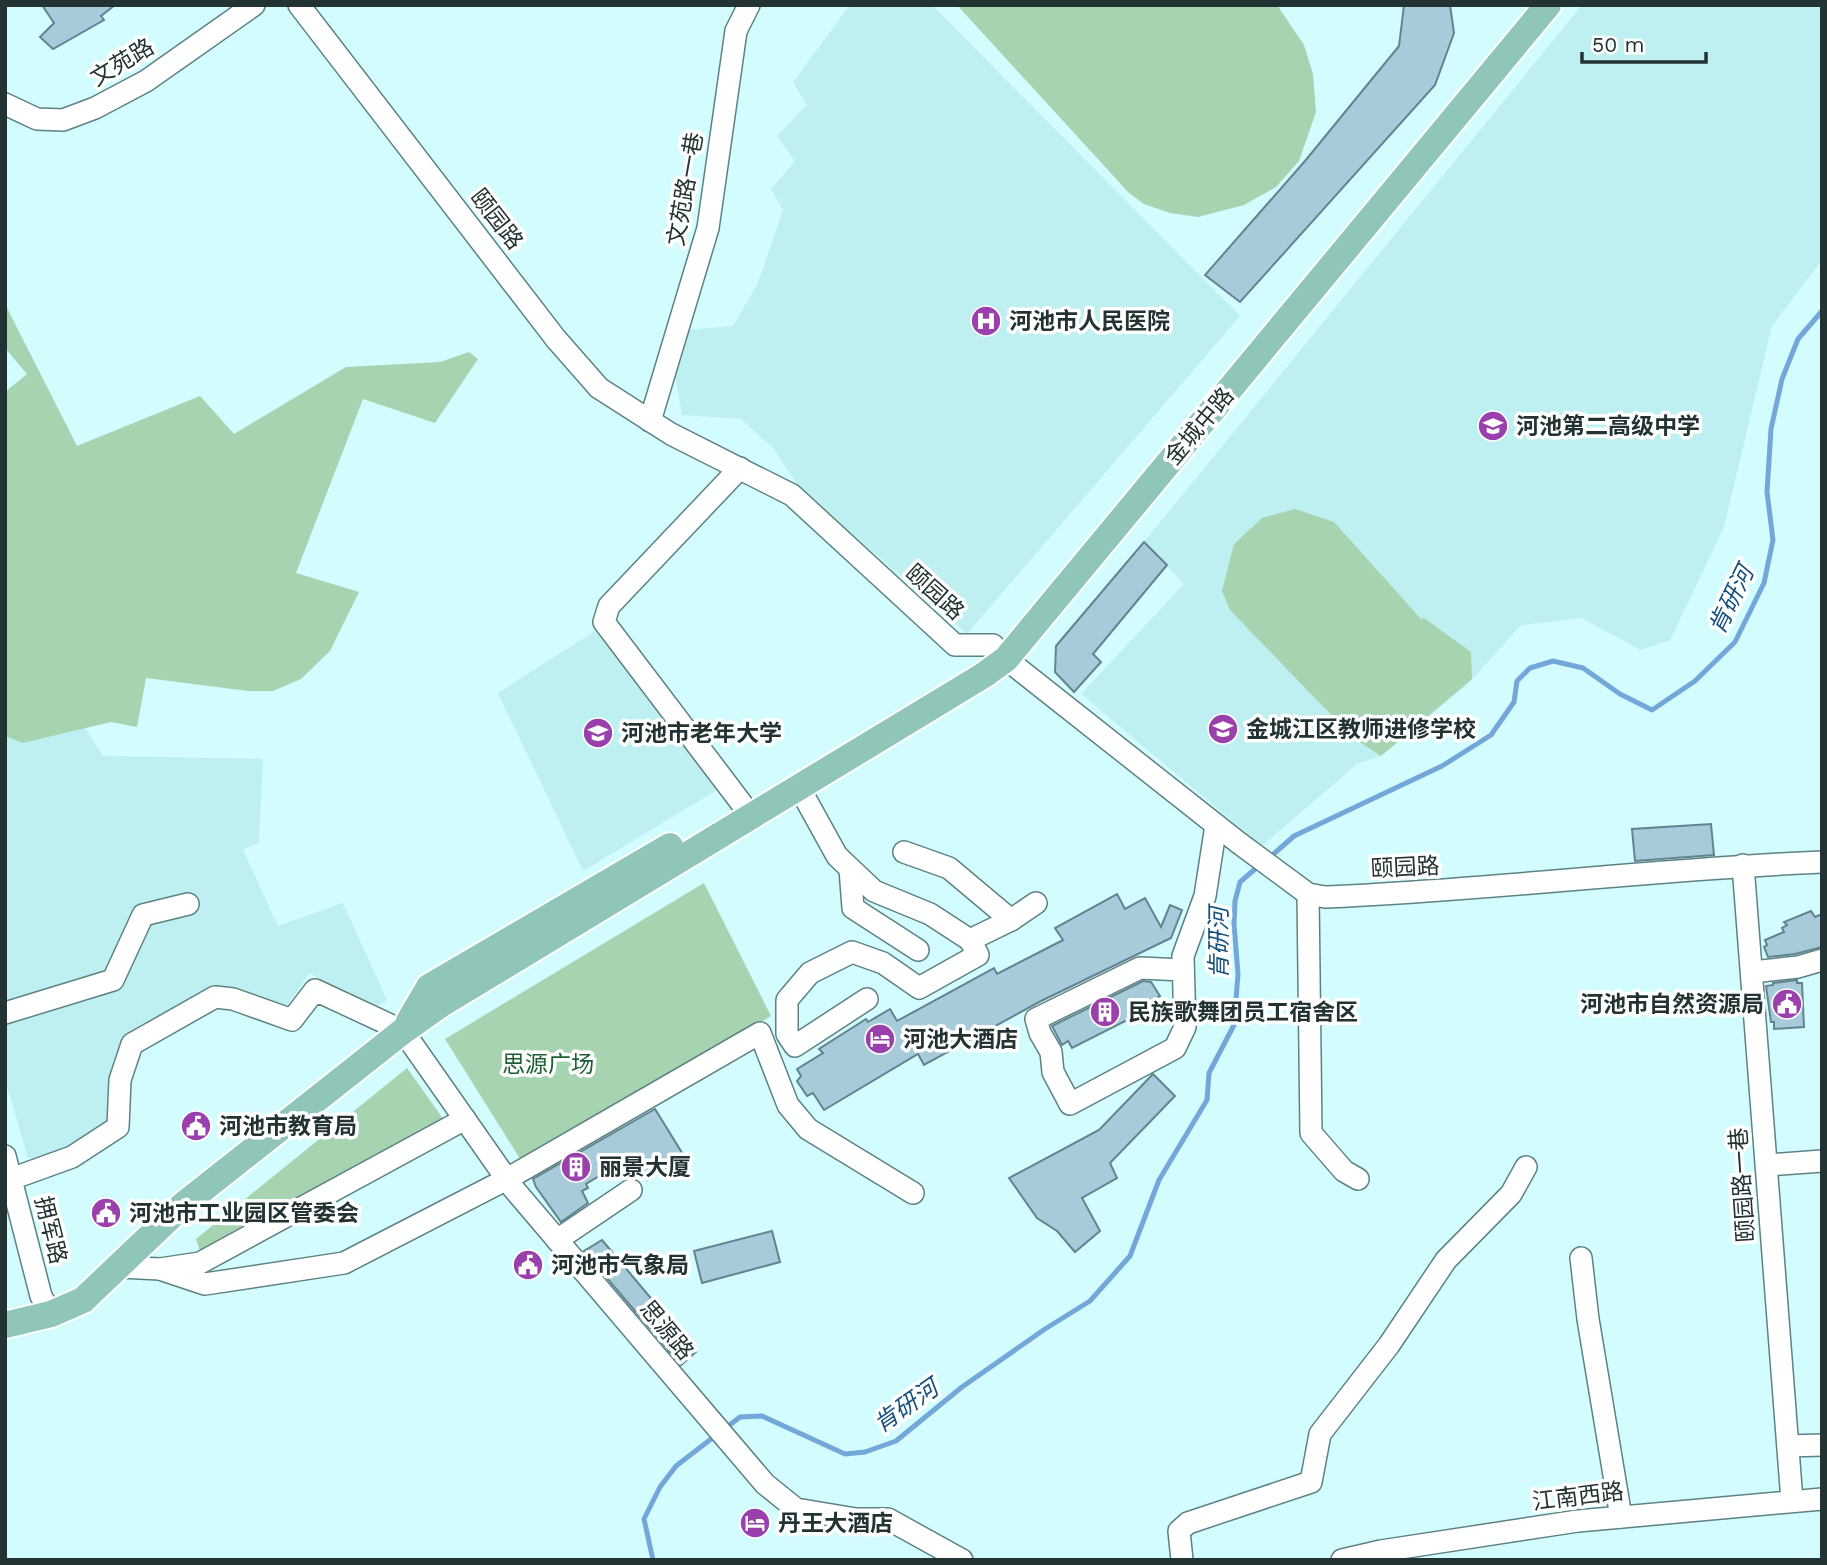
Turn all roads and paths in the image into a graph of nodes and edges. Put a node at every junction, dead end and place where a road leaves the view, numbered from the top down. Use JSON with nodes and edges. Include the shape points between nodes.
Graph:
{"nodes":[{"id":1,"x":254,"y":5,"type":"edge"},
{"id":2,"x":299,"y":5,"type":"edge"},
{"id":3,"x":749,"y":5,"type":"edge"},
{"id":4,"x":1525,"y":5,"type":"edge"},
{"id":5,"x":1548,"y":5,"type":"edge"},
{"id":6,"x":5,"y":104,"type":"edge"},
{"id":7,"x":650,"y":421,"type":"junction"},
{"id":8,"x":740,"y":468,"type":"junction"},
{"id":9,"x":1000,"y":652,"type":"junction"},
{"id":10,"x":797,"y":781,"type":"junction"},
{"id":11,"x":742,"y":804,"type":"junction"},
{"id":12,"x":1216,"y":825,"type":"junction"},
{"id":13,"x":904,"y":852,"type":"dead end"},
{"id":14,"x":1822,"y":862,"type":"edge"},
{"id":15,"x":1743,"y":865,"type":"junction"},
{"id":16,"x":850,"y":869,"type":"junction"},
{"id":17,"x":1308,"y":894,"type":"junction"},
{"id":18,"x":188,"y":904,"type":"dead end"},
{"id":19,"x":1036,"y":904,"type":"dead end"},
{"id":20,"x":1011,"y":920,"type":"junction"},
{"id":21,"x":970,"y":940,"type":"junction"},
{"id":22,"x":918,"y":950,"type":"dead end"},
{"id":23,"x":1822,"y":960,"type":"edge"},
{"id":24,"x":1183,"y":970,"type":"junction"},
{"id":25,"x":1752,"y":972,"type":"junction"},
{"id":26,"x":867,"y":999,"type":"dead end"},
{"id":27,"x":5,"y":1013,"type":"edge"},
{"id":28,"x":402,"y":1031,"type":"junction"},
{"id":29,"x":465,"y":1119,"type":"junction"},
{"id":30,"x":5,"y":1156,"type":"edge"},
{"id":31,"x":1822,"y":1161,"type":"edge"},
{"id":32,"x":1767,"y":1165,"type":"junction"},
{"id":33,"x":1526,"y":1167,"type":"dead end"},
{"id":34,"x":507,"y":1178,"type":"junction"},
{"id":35,"x":11,"y":1179,"type":"junction"},
{"id":36,"x":1358,"y":1179,"type":"dead end"},
{"id":37,"x":631,"y":1190,"type":"dead end"},
{"id":38,"x":913,"y":1193,"type":"dead end"},
{"id":39,"x":556,"y":1240,"type":"junction"},
{"id":40,"x":1581,"y":1258,"type":"dead end"},
{"id":41,"x":120,"y":1267,"type":"junction"},
{"id":42,"x":160,"y":1269,"type":"junction"},
{"id":43,"x":51,"y":1314,"type":"junction"},
{"id":44,"x":5,"y":1325,"type":"edge"},
{"id":45,"x":1822,"y":1445,"type":"edge"},
{"id":46,"x":1788,"y":1446,"type":"junction"},
{"id":47,"x":1822,"y":1499,"type":"edge"},
{"id":48,"x":1792,"y":1501,"type":"junction"},
{"id":49,"x":1621,"y":1517,"type":"junction"},
{"id":50,"x":962,"y":1560,"type":"edge"},
{"id":51,"x":1182,"y":1560,"type":"edge"},
{"id":52,"x":1342,"y":1560,"type":"edge"}],
"edges":[{"from":1,"to":6,"type":"street","name":"文苑路","via":[[146,81],[85,112],[63,120],[37,119]]},
{"from":2,"to":7,"type":"street","name":"颐园路","via":[[556,338],[599,388]]},
{"from":3,"to":7,"type":"street","name":"文苑路一巷","via":[[736,31],[708,228]]},
{"from":4,"to":9,"type":"main road","name":"金城中路"},
{"from":5,"to":9,"type":"main road","name":"金城中路"},
{"from":7,"to":8,"type":"street","name":"颐园路"},
{"from":8,"to":9,"type":"street","name":"颐园路","via":[[792,495],[955,645]]},
{"from":8,"to":11,"type":"street","via":[[609,606],[604,622]]},
{"from":9,"to":10,"type":"main road","name":"金城中路","via":[[984,675]]},
{"from":9,"to":12,"type":"street"},
{"from":10,"to":11,"type":"main road"},
{"from":10,"to":16,"type":"street","via":[[837,856]]},
{"from":10,"to":28,"type":"main road"},
{"from":11,"to":28,"type":"main road","via":[[429,987]]},
{"from":12,"to":17,"type":"street"},
{"from":12,"to":24,"type":"street","via":[[1205,896],[1183,956]]},
{"from":13,"to":20,"type":"street","via":[[949,868]]},
{"from":14,"to":15,"type":"street","name":"颐园路"},
{"from":15,"to":17,"type":"street","name":"颐园路","via":[[1486,888],[1325,897]]},
{"from":15,"to":25,"type":"street","name":"颐园路一巷"},
{"from":16,"to":21,"type":"street","via":[[874,891],[930,914]]},
{"from":16,"to":22,"type":"street","via":[[853,908]]},
{"from":17,"to":36,"type":"street","via":[[1311,1133],[1344,1171]]},
{"from":18,"to":27,"type":"street","via":[[143,915],[113,980]]},
{"from":19,"to":20,"type":"street"},
{"from":20,"to":21,"type":"street"},
{"from":21,"to":26,"type":"street","via":[[978,955],[919,988],[883,963],[852,952],[810,973],[787,1000],[787,1034],[796,1046]]},
{"from":23,"to":25,"type":"street"},
{"from":24,"to":24,"type":"street","via":[[1185,1027],[1175,1048],[1070,1104],[1053,1072],[1051,1052],[1036,1018],[1140,968]]},
{"from":25,"to":32,"type":"street","name":"颐园路一巷"},
{"from":28,"to":29,"type":"street","name":"思源路"},
{"from":28,"to":35,"type":"street","via":[[315,990],[292,1020],[215,997],[132,1044],[120,1080],[118,1127],[72,1157]]},
{"from":28,"to":41,"type":"main road","via":[[183,1205]]},
{"from":29,"to":34,"type":"street","name":"思源路"},
{"from":29,"to":42,"type":"street","via":[[200,1263]]},
{"from":30,"to":35,"type":"street","name":"拥军路"},
{"from":31,"to":32,"type":"street"},
{"from":32,"to":46,"type":"street","name":"颐园路一巷"},
{"from":33,"to":51,"type":"street","via":[[1511,1194],[1446,1260],[1389,1345],[1320,1434],[1311,1482],[1188,1524],[1179,1531]]},
{"from":34,"to":38,"type":"street","via":[[760,1033],[788,1105],[808,1129]]},
{"from":34,"to":39,"type":"street","name":"思源路"},
{"from":34,"to":42,"type":"street","via":[[344,1263],[205,1284]]},
{"from":35,"to":43,"type":"street","name":"拥军路","via":[[41,1296]]},
{"from":37,"to":39,"type":"street"},
{"from":39,"to":50,"type":"street","name":"思源路","via":[[765,1484],[796,1509],[888,1519]]},
{"from":40,"to":49,"type":"street"},
{"from":41,"to":42,"type":"street"},
{"from":41,"to":43,"type":"main road","via":[[83,1300]]},
{"from":43,"to":44,"type":"main road"},
{"from":45,"to":46,"type":"street"},
{"from":46,"to":48,"type":"street","name":"颐园路一巷"},
{"from":47,"to":48,"type":"street","name":"江南西路"},
{"from":48,"to":49,"type":"street","name":"江南西路"},
{"from":49,"to":52,"type":"street","name":"江南西路"}]}
